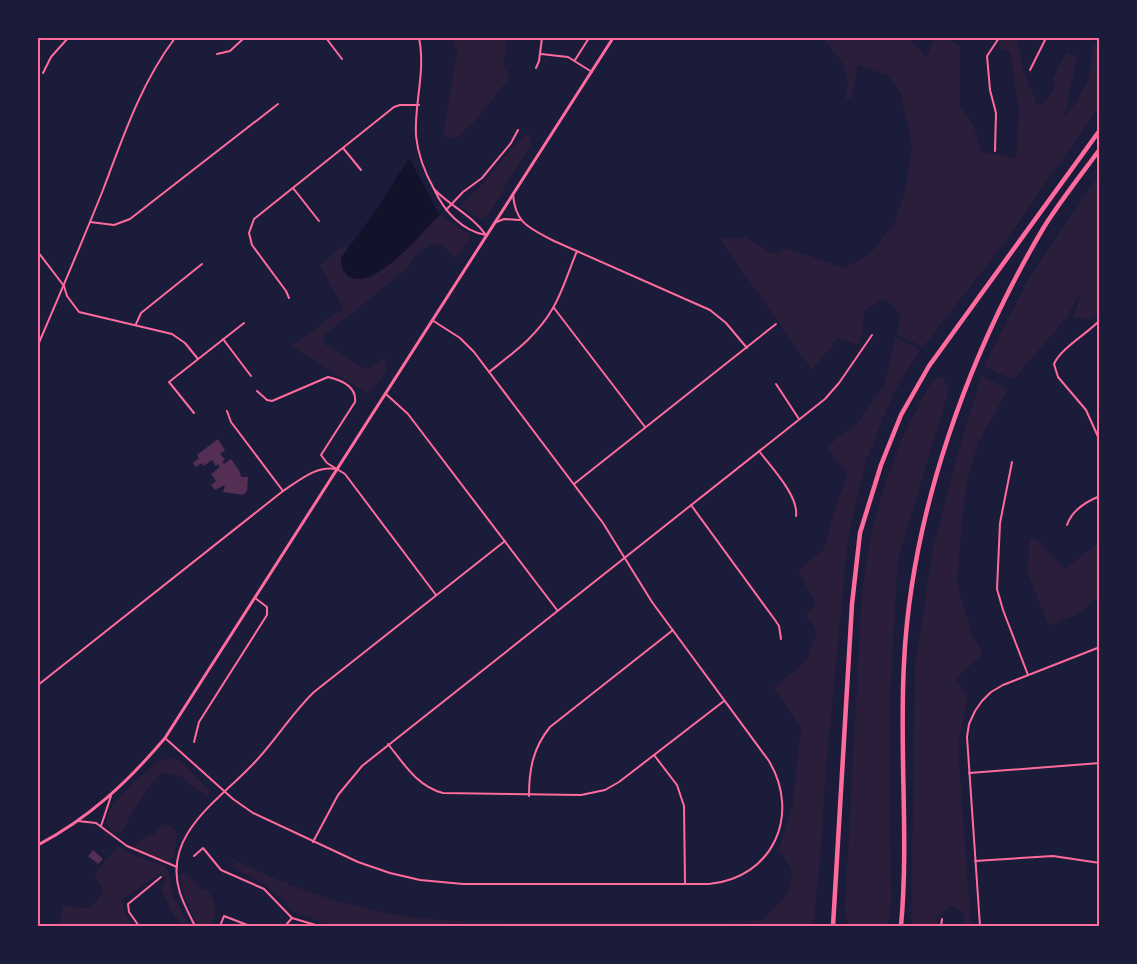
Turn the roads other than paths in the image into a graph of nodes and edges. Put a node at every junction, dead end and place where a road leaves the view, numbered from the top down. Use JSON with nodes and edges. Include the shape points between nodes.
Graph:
{"nodes":[{"id":1,"x":68,"y":38,"type":"edge"},
{"id":2,"x":174,"y":38,"type":"edge"},
{"id":3,"x":244,"y":38,"type":"edge"},
{"id":4,"x":326,"y":38,"type":"edge"},
{"id":5,"x":418,"y":38,"type":"edge"},
{"id":6,"x":542,"y":38,"type":"edge"},
{"id":7,"x":589,"y":38,"type":"edge"},
{"id":8,"x":613,"y":38,"type":"edge"},
{"id":9,"x":999,"y":38,"type":"edge"},
{"id":10,"x":1044,"y":38,"type":"edge"},
{"id":11,"x":217,"y":54,"type":"dead end"},
{"id":12,"x":541,"y":54,"type":"junction"},
{"id":13,"x":342,"y":59,"type":"dead end"},
{"id":14,"x":575,"y":60,"type":"junction"},
{"id":15,"x":536,"y":68,"type":"dead end"},
{"id":16,"x":1030,"y":70,"type":"dead end"},
{"id":17,"x":591,"y":72,"type":"junction"},
{"id":18,"x":43,"y":73,"type":"dead end"},
{"id":19,"x":278,"y":104,"type":"dead end"},
{"id":20,"x":419,"y":105,"type":"junction"},
{"id":21,"x":518,"y":130,"type":"dead end"},
{"id":22,"x":1100,"y":130,"type":"edge"},
{"id":23,"x":343,"y":148,"type":"junction"},
{"id":24,"x":1100,"y":149,"type":"edge"},
{"id":25,"x":995,"y":151,"type":"dead end"},
{"id":26,"x":361,"y":170,"type":"dead end"},
{"id":27,"x":293,"y":188,"type":"junction"},
{"id":28,"x":434,"y":189,"type":"junction"},
{"id":29,"x":513,"y":194,"type":"junction"},
{"id":30,"x":451,"y":205,"type":"junction"},
{"id":31,"x":446,"y":210,"type":"junction"},
{"id":32,"x":520,"y":220,"type":"junction"},
{"id":33,"x":319,"y":221,"type":"dead end"},
{"id":34,"x":90,"y":222,"type":"junction"},
{"id":35,"x":494,"y":224,"type":"junction"},
{"id":36,"x":486,"y":235,"type":"junction"},
{"id":37,"x":578,"y":251,"type":"junction"},
{"id":38,"x":38,"y":252,"type":"edge"},
{"id":39,"x":202,"y":264,"type":"dead end"},
{"id":40,"x":64,"y":286,"type":"junction"},
{"id":41,"x":289,"y":298,"type":"dead end"},
{"id":42,"x":554,"y":307,"type":"junction"},
{"id":43,"x":432,"y":320,"type":"junction"},
{"id":44,"x":1100,"y":320,"type":"edge"},
{"id":45,"x":244,"y":322,"type":"dead end"},
{"id":46,"x":136,"y":324,"type":"junction"},
{"id":47,"x":776,"y":324,"type":"dead end"},
{"id":48,"x":872,"y":335,"type":"dead end"},
{"id":49,"x":223,"y":339,"type":"junction"},
{"id":50,"x":38,"y":345,"type":"edge"},
{"id":51,"x":747,"y":348,"type":"junction"},
{"id":52,"x":198,"y":359,"type":"junction"},
{"id":53,"x":489,"y":372,"type":"junction"},
{"id":54,"x":251,"y":376,"type":"dead end"},
{"id":55,"x":776,"y":384,"type":"dead end"},
{"id":56,"x":257,"y":391,"type":"dead end"},
{"id":57,"x":385,"y":393,"type":"junction"},
{"id":58,"x":227,"y":411,"type":"dead end"},
{"id":59,"x":194,"y":413,"type":"dead end"},
{"id":60,"x":799,"y":419,"type":"junction"},
{"id":61,"x":645,"y":427,"type":"junction"},
{"id":62,"x":1100,"y":441,"type":"edge"},
{"id":63,"x":759,"y":451,"type":"junction"},
{"id":64,"x":1012,"y":462,"type":"dead end"},
{"id":65,"x":336,"y":469,"type":"junction"},
{"id":66,"x":574,"y":484,"type":"junction"},
{"id":67,"x":283,"y":491,"type":"junction"},
{"id":68,"x":1100,"y":496,"type":"edge"},
{"id":69,"x":691,"y":505,"type":"junction"},
{"id":70,"x":796,"y":516,"type":"dead end"},
{"id":71,"x":1067,"y":525,"type":"dead end"},
{"id":72,"x":505,"y":541,"type":"junction"},
{"id":73,"x":624,"y":558,"type":"junction"},
{"id":74,"x":436,"y":595,"type":"junction"},
{"id":75,"x":255,"y":598,"type":"junction"},
{"id":76,"x":557,"y":610,"type":"junction"},
{"id":77,"x":673,"y":630,"type":"junction"},
{"id":78,"x":781,"y":639,"type":"dead end"},
{"id":79,"x":1099,"y":649,"type":"edge"},
{"id":80,"x":1028,"y":675,"type":"junction"},
{"id":81,"x":38,"y":685,"type":"edge"},
{"id":82,"x":724,"y":700,"type":"junction"},
{"id":83,"x":165,"y":738,"type":"junction"},
{"id":84,"x":194,"y":742,"type":"dead end"},
{"id":85,"x":388,"y":744,"type":"junction"},
{"id":86,"x":654,"y":754,"type":"junction"},
{"id":87,"x":1100,"y":763,"type":"edge"},
{"id":88,"x":969,"y":773,"type":"junction"},
{"id":89,"x":224,"y":790,"type":"junction"},
{"id":90,"x":111,"y":796,"type":"junction"},
{"id":91,"x":530,"y":796,"type":"junction"},
{"id":92,"x":78,"y":821,"type":"junction"},
{"id":93,"x":101,"y":826,"type":"junction"},
{"id":94,"x":313,"y":842,"type":"junction"},
{"id":95,"x":38,"y":845,"type":"edge"},
{"id":96,"x":194,"y":856,"type":"dead end"},
{"id":97,"x":975,"y":861,"type":"junction"},
{"id":98,"x":1100,"y":863,"type":"edge"},
{"id":99,"x":177,"y":867,"type":"junction"},
{"id":100,"x":161,"y":877,"type":"dead end"},
{"id":101,"x":685,"y":884,"type":"junction"},
{"id":102,"x":292,"y":918,"type":"junction"},
{"id":103,"x":942,"y":919,"type":"dead end"},
{"id":104,"x":139,"y":927,"type":"edge"},
{"id":105,"x":195,"y":927,"type":"edge"},
{"id":106,"x":220,"y":927,"type":"edge"},
{"id":107,"x":250,"y":927,"type":"edge"},
{"id":108,"x":285,"y":927,"type":"edge"},
{"id":109,"x":318,"y":927,"type":"edge"},
{"id":110,"x":833,"y":927,"type":"edge"},
{"id":111,"x":901,"y":927,"type":"edge"},
{"id":112,"x":941,"y":927,"type":"edge"},
{"id":113,"x":980,"y":927,"type":"edge"}],
"edges":[{"from":1,"to":18,"type":"street"},
{"from":2,"to":34,"type":"street","via":[[155,65],[135,107]]},
{"from":3,"to":11,"type":"street","via":[[230,51]]},
{"from":4,"to":13,"type":"street"},
{"from":5,"to":20,"type":"street","via":[[422,65]]},
{"from":6,"to":12,"type":"street"},
{"from":7,"to":14,"type":"street"},
{"from":8,"to":17,"type":"main road"},
{"from":9,"to":25,"type":"street","via":[[987,56],[996,113]]},
{"from":10,"to":16,"type":"street"},
{"from":12,"to":14,"type":"street"},
{"from":12,"to":15,"type":"street"},
{"from":14,"to":17,"type":"street"},
{"from":17,"to":29,"type":"main road"},
{"from":19,"to":34,"type":"street","via":[[130,219],[108,226]]},
{"from":20,"to":23,"type":"street","via":[[394,107]]},
{"from":20,"to":28,"type":"street","via":[[416,136],[423,170]]},
{"from":21,"to":30,"type":"street","via":[[482,178]]},
{"from":22,"to":110,"type":"highway","via":[[929,366],[901,415],[881,465],[860,533],[852,604]]},
{"from":23,"to":26,"type":"street"},
{"from":23,"to":27,"type":"street"},
{"from":24,"to":111,"type":"highway","via":[[1045,225],[990,327],[953,421],[934,487],[919,548],[904,663]]},
{"from":27,"to":33,"type":"street"},
{"from":27,"to":41,"type":"street","via":[[257,216],[249,233],[252,245]]},
{"from":28,"to":30,"type":"street"},
{"from":28,"to":31,"type":"street"},
{"from":29,"to":32,"type":"street"},
{"from":29,"to":35,"type":"main road"},
{"from":30,"to":31,"type":"street"},
{"from":30,"to":36,"type":"street"},
{"from":31,"to":36,"type":"street","via":[[474,233]]},
{"from":32,"to":35,"type":"street","via":[[504,219]]},
{"from":32,"to":37,"type":"street"},
{"from":34,"to":40,"type":"street"},
{"from":35,"to":36,"type":"main road"},
{"from":36,"to":43,"type":"main road"},
{"from":37,"to":42,"type":"street"},
{"from":37,"to":51,"type":"street","via":[[710,310],[726,322]]},
{"from":38,"to":40,"type":"street"},
{"from":39,"to":46,"type":"street","via":[[141,313]]},
{"from":40,"to":46,"type":"street","via":[[79,312]]},
{"from":40,"to":50,"type":"street"},
{"from":42,"to":53,"type":"street","via":[[529,340]]},
{"from":42,"to":61,"type":"street"},
{"from":43,"to":53,"type":"street","via":[[466,343]]},
{"from":43,"to":57,"type":"main road"},
{"from":44,"to":62,"type":"street","via":[[1058,356],[1054,364],[1058,377],[1086,410]]},
{"from":45,"to":49,"type":"street"},
{"from":46,"to":52,"type":"street","via":[[177,336]]},
{"from":47,"to":51,"type":"street"},
{"from":48,"to":60,"type":"street","via":[[835,389]]},
{"from":49,"to":52,"type":"street"},
{"from":49,"to":54,"type":"street"},
{"from":51,"to":61,"type":"street"},
{"from":52,"to":59,"type":"street","via":[[169,382]]},
{"from":53,"to":66,"type":"street"},
{"from":55,"to":60,"type":"street"},
{"from":56,"to":65,"type":"street","via":[[272,401],[328,377],[353,388],[355,402],[321,455]]},
{"from":57,"to":65,"type":"main road"},
{"from":57,"to":72,"type":"street","via":[[408,414]]},
{"from":58,"to":67,"type":"street","via":[[231,422]]},
{"from":60,"to":63,"type":"street"},
{"from":61,"to":66,"type":"street"},
{"from":63,"to":69,"type":"street"},
{"from":63,"to":70,"type":"street","via":[[794,498]]},
{"from":64,"to":80,"type":"street","via":[[1002,513],[997,589]]},
{"from":65,"to":67,"type":"street","via":[[317,469]]},
{"from":65,"to":74,"type":"street","via":[[357,488]]},
{"from":65,"to":75,"type":"main road"},
{"from":66,"to":73,"type":"street"},
{"from":67,"to":81,"type":"street"},
{"from":68,"to":71,"type":"street","via":[[1076,509]]},
{"from":69,"to":73,"type":"street"},
{"from":69,"to":78,"type":"street","via":[[775,620]]},
{"from":72,"to":74,"type":"street"},
{"from":72,"to":76,"type":"street"},
{"from":73,"to":76,"type":"street"},
{"from":73,"to":77,"type":"street"},
{"from":74,"to":89,"type":"street","via":[[314,692],[263,754]]},
{"from":75,"to":83,"type":"main road"},
{"from":75,"to":84,"type":"street","via":[[267,607],[267,615],[199,722]]},
{"from":76,"to":85,"type":"street"},
{"from":77,"to":82,"type":"street"},
{"from":77,"to":91,"type":"street","via":[[550,728],[533,758]]},
{"from":79,"to":80,"type":"street"},
{"from":80,"to":88,"type":"street","via":[[991,692],[977,706],[967,731]]},
{"from":82,"to":86,"type":"street"},
{"from":82,"to":101,"type":"street","via":[[769,761],[781,787],[782,816],[777,835],[756,866],[716,883]]},
{"from":83,"to":89,"type":"street"},
{"from":83,"to":90,"type":"main road"},
{"from":85,"to":91,"type":"street","via":[[417,780],[436,791],[454,795]]},
{"from":85,"to":94,"type":"street","via":[[345,785]]},
{"from":86,"to":91,"type":"street","via":[[619,782],[597,792]]},
{"from":86,"to":101,"type":"street","via":[[677,784],[684,806]]},
{"from":87,"to":88,"type":"street"},
{"from":88,"to":97,"type":"street"},
{"from":89,"to":94,"type":"street","via":[[253,813]]},
{"from":89,"to":99,"type":"street","via":[[189,831]]},
{"from":90,"to":92,"type":"main road"},
{"from":90,"to":93,"type":"street"},
{"from":92,"to":93,"type":"street"},
{"from":92,"to":95,"type":"main road"},
{"from":93,"to":99,"type":"street","via":[[127,846]]},
{"from":94,"to":101,"type":"street","via":[[374,868],[435,882]]},
{"from":96,"to":102,"type":"street","via":[[203,848],[221,870],[264,889]]},
{"from":97,"to":98,"type":"street","via":[[1053,856]]},
{"from":97,"to":113,"type":"street"},
{"from":99,"to":105,"type":"street","via":[[180,894]]},
{"from":100,"to":104,"type":"street","via":[[128,904]]},
{"from":102,"to":108,"type":"street"},
{"from":102,"to":109,"type":"street"},
{"from":103,"to":112,"type":"street"},
{"from":106,"to":107,"type":"street","via":[[224,916]]}]}
